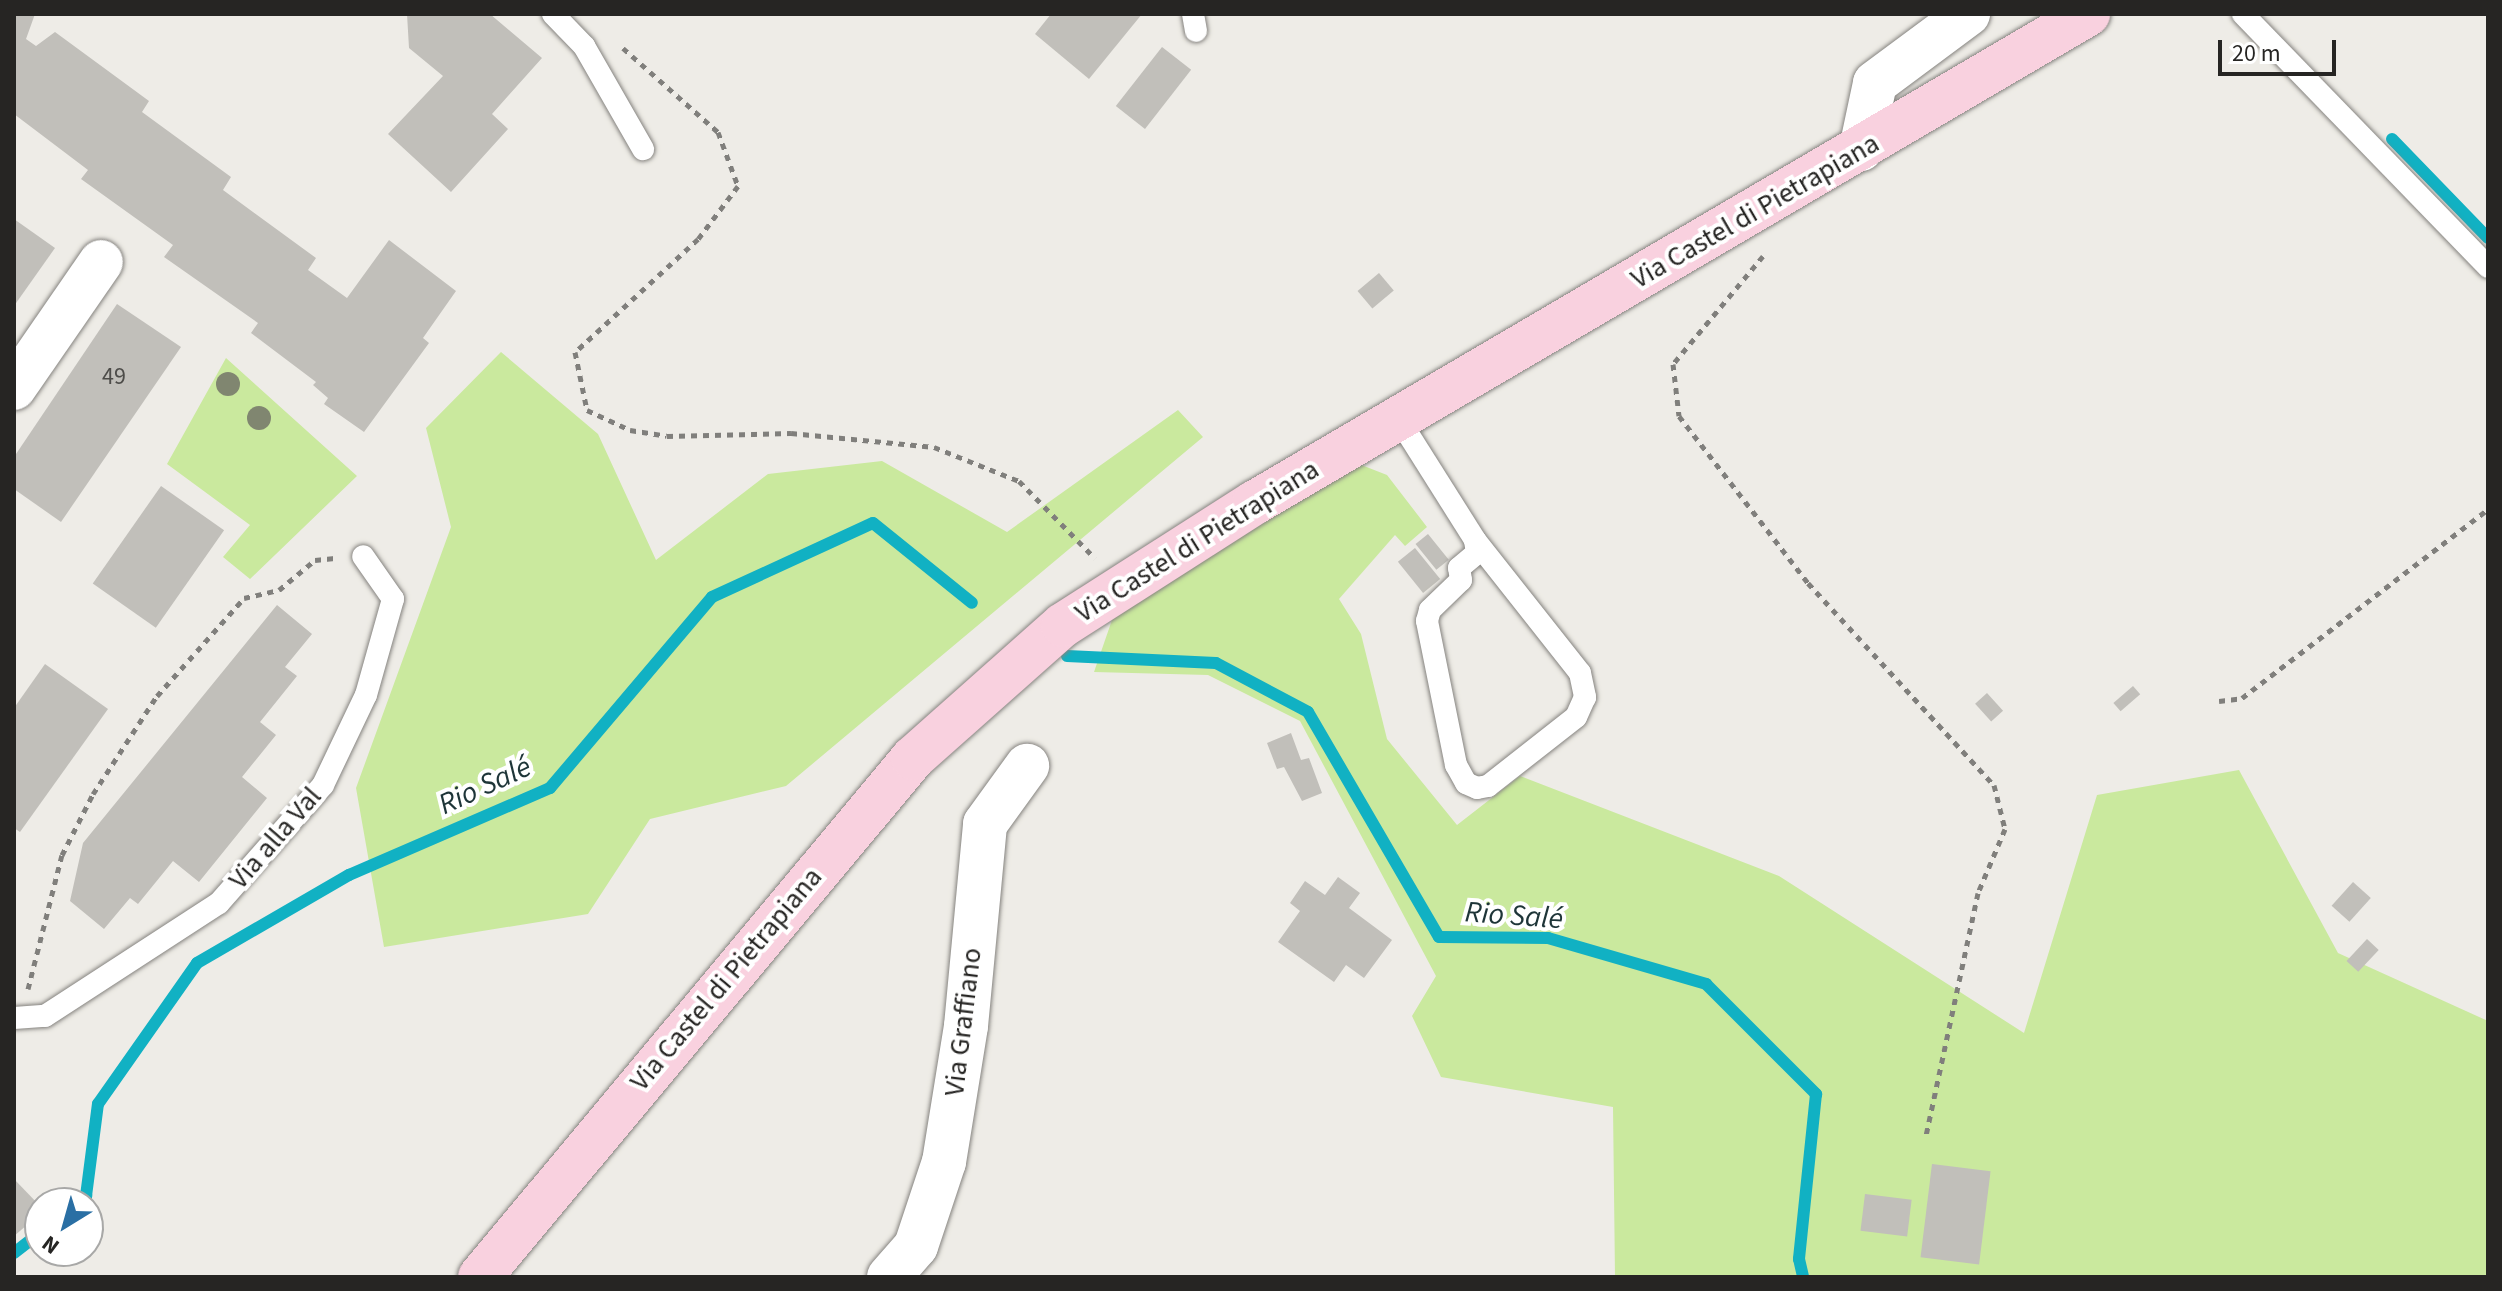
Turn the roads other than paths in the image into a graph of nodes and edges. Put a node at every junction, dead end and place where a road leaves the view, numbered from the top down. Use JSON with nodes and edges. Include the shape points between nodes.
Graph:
{"nodes":[{"id":1,"x":553,"y":14,"type":"edge"},
{"id":2,"x":1968,"y":14,"type":"edge"},
{"id":3,"x":2088,"y":14,"type":"edge"},
{"id":4,"x":2243,"y":14,"type":"edge"},
{"id":5,"x":643,"y":149,"type":"dead end"},
{"id":6,"x":1861,"y":149,"type":"junction"},
{"id":7,"x":101,"y":262,"type":"dead end"},
{"id":8,"x":2488,"y":267,"type":"edge"},
{"id":9,"x":14,"y":388,"type":"edge"},
{"id":10,"x":1398,"y":418,"type":"junction"},
{"id":11,"x":1475,"y":540,"type":"junction"},
{"id":12,"x":363,"y":556,"type":"road end"},
{"id":13,"x":1027,"y":766,"type":"dead end"},
{"id":14,"x":14,"y":1018,"type":"edge"},
{"id":15,"x":480,"y":1277,"type":"edge"},
{"id":16,"x":889,"y":1277,"type":"edge"}],
"edges":[{"from":1,"to":5,"type":"lane","via":[[584,46]]},
{"from":2,"to":6,"type":"street","via":[[1875,83]]},
{"from":3,"to":6,"type":"main road","name":"Via Castel di Pietrapiana"},
{"from":4,"to":8,"type":"lane"},
{"from":6,"to":10,"type":"main road","name":"Via Castel di Pietrapiana"},
{"from":7,"to":9,"type":"street"},
{"from":10,"to":11,"type":"lane"},
{"from":10,"to":15,"type":"main road","name":"Via Castel di Pietrapiana","via":[[1121,585],[1009,669],[913,758]]},
{"from":11,"to":11,"type":"lane","via":[[1477,553],[1459,568],[1461,580],[1430,610],[1427,621],[1456,765],[1466,783],[1477,788],[1488,786],[1576,717],[1585,697],[1580,673]]},
{"from":12,"to":14,"type":"lane","name":"Via alla Val","via":[[393,599],[366,695],[323,785],[219,903],[45,1016]]},
{"from":13,"to":16,"type":"street","name":"Via Graffiano","via":[[985,824],[966,1026],[944,1162],[916,1246]]}]}
